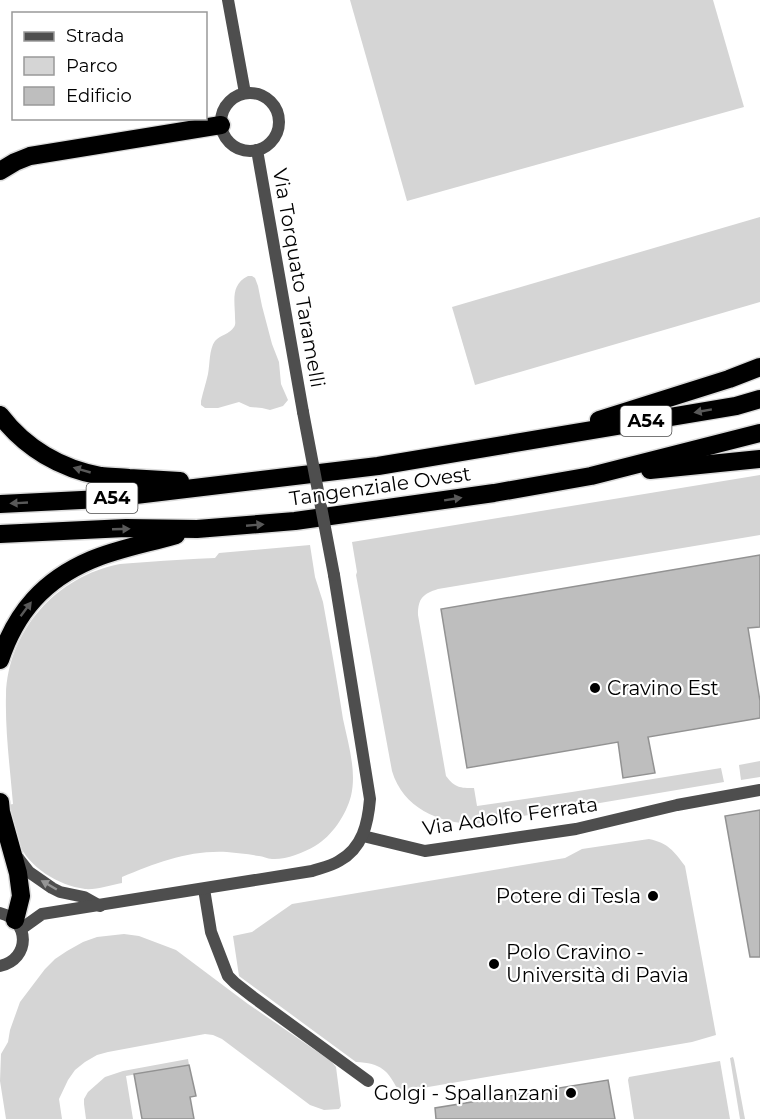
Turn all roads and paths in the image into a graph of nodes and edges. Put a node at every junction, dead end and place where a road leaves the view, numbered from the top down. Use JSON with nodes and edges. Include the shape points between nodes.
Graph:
{"nodes":[{"id":1,"x":228,"y":0,"type":"edge"},
{"id":2,"x":245,"y":93,"type":"junction"},
{"id":3,"x":221,"y":125,"type":"junction"},
{"id":4,"x":256,"y":150,"type":"junction"},
{"id":5,"x":30,"y":156,"type":"junction"},
{"id":6,"x":0,"y":161,"type":"edge"},
{"id":7,"x":0,"y":171,"type":"edge"},
{"id":8,"x":760,"y":367,"type":"edge"},
{"id":9,"x":760,"y":399,"type":"edge"},
{"id":10,"x":0,"y":415,"type":"edge"},
{"id":11,"x":760,"y":433,"type":"edge"},
{"id":12,"x":532,"y":441,"type":"junction"},
{"id":13,"x":760,"y":459,"type":"edge"},
{"id":14,"x":591,"y":476,"type":"junction"},
{"id":15,"x":224,"y":484,"type":"junction"},
{"id":16,"x":0,"y":504,"type":"edge"},
{"id":17,"x":197,"y":529,"type":"junction"},
{"id":18,"x":0,"y":534,"type":"edge"},
{"id":19,"x":0,"y":660,"type":"edge"},
{"id":20,"x":760,"y":790,"type":"edge"},
{"id":21,"x":0,"y":802,"type":"edge"},
{"id":22,"x":363,"y":836,"type":"junction"},
{"id":23,"x":10,"y":847,"type":"junction"},
{"id":24,"x":204,"y":889,"type":"junction"},
{"id":25,"x":100,"y":906,"type":"junction"},
{"id":26,"x":12,"y":920,"type":"edge"},
{"id":27,"x":0,"y":966,"type":"edge"},
{"id":28,"x":368,"y":1081,"type":"dead end"}],
"edges":[{"from":1,"to":2,"type":"street"},
{"from":2,"to":3,"type":"street","via":[[230,100],[221,116]]},
{"from":2,"to":4,"type":"street","name":"Via Torquato Taramelli","via":[[263,95],[279,116],[272,142]]},
{"from":3,"to":4,"type":"street","name":"Via Torquato Taramelli","via":[[229,143],[247,151]]},
{"from":3,"to":5,"type":"highway"},
{"from":4,"to":22,"type":"street","name":"Via Torquato Taramelli","bridge":true,"via":[[334,575],[370,799]]},
{"from":5,"to":6,"type":"street"},
{"from":5,"to":7,"type":"highway"},
{"from":8,"to":12,"type":"highway"},
{"from":9,"to":12,"type":"highway","name":"Tangenziale Ovest","number":"A54","one_way":true},
{"from":15,"to":10,"type":"highway","one_way":true,"via":[[102,476],[63,465],[25,442]]},
{"from":11,"to":14,"type":"highway","name":"Tangenziale Ovest","number":"A54"},
{"from":12,"to":15,"type":"highway","name":"Tangenziale Ovest","number":"A54","via":[[378,466]]},
{"from":13,"to":14,"type":"highway"},
{"from":17,"to":14,"type":"highway","name":"Tangenziale Ovest","number":"A54","one_way":true,"via":[[306,520]]},
{"from":15,"to":16,"type":"highway","name":"Tangenziale Ovest","number":"A54","one_way":true,"via":[[102,499]]},
{"from":18,"to":17,"type":"highway","name":"Tangenziale Ovest","number":"A54","one_way":true},
{"from":19,"to":17,"type":"highway","one_way":true,"via":[[25,609],[58,579],[110,553]]},
{"from":20,"to":22,"type":"street","name":"Via Adolfo Ferrata","via":[[576,829],[425,851]]},
{"from":21,"to":23,"type":"highway"},
{"from":22,"to":24,"type":"street","via":[[339,862],[312,871]]},
{"from":25,"to":23,"type":"street","one_way":true,"via":[[44,884],[28,872]]},
{"from":23,"to":26,"type":"highway","via":[[21,896]]},
{"from":24,"to":25,"type":"street"},
{"from":24,"to":28,"type":"street","via":[[211,932],[228,976]]},
{"from":25,"to":26,"type":"street"},
{"from":26,"to":27,"type":"street","via":[[23,940],[21,950],[9,963]]}]}
